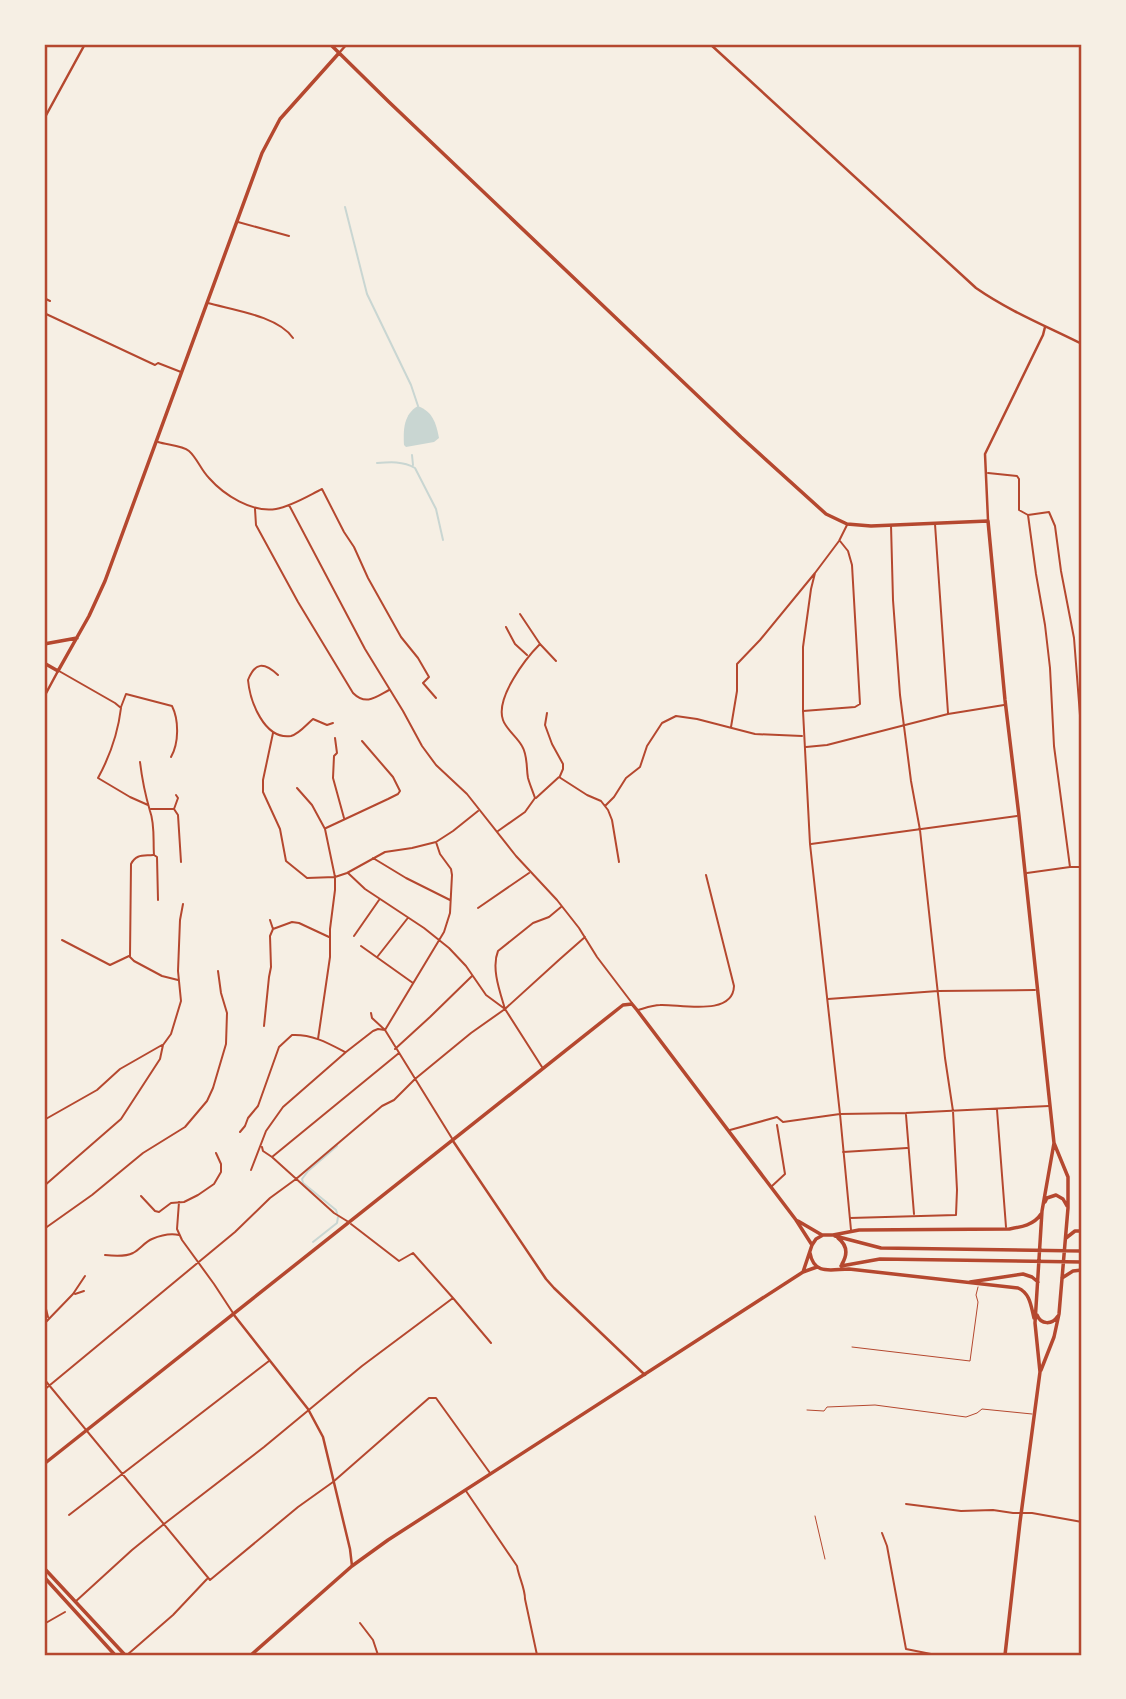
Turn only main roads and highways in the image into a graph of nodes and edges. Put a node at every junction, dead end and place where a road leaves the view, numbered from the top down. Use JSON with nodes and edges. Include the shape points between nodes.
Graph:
{"nodes":[{"id":1,"x":330,"y":44,"type":"edge"},
{"id":2,"x":340,"y":53,"type":"junction"},
{"id":3,"x":77,"y":638,"type":"junction"},
{"id":4,"x":44,"y":644,"type":"edge"},
{"id":5,"x":44,"y":663,"type":"edge"},
{"id":6,"x":1054,"y":1143,"type":"junction"},
{"id":7,"x":1044,"y":1203,"type":"junction"},
{"id":8,"x":1068,"y":1208,"type":"junction"},
{"id":9,"x":1042,"y":1211,"type":"junction"},
{"id":10,"x":796,"y":1220,"type":"junction"},
{"id":11,"x":1066,"y":1224,"type":"junction"},
{"id":12,"x":1075,"y":1231,"type":"junction"},
{"id":13,"x":1082,"y":1231,"type":"edge"},
{"id":14,"x":823,"y":1235,"type":"junction"},
{"id":15,"x":833,"y":1235,"type":"junction"},
{"id":16,"x":1064,"y":1243,"type":"junction"},
{"id":17,"x":812,"y":1245,"type":"junction"},
{"id":18,"x":810,"y":1251,"type":"junction"},
{"id":19,"x":1082,"y":1251,"type":"edge"},
{"id":20,"x":1082,"y":1262,"type":"edge"},
{"id":21,"x":841,"y":1266,"type":"junction"},
{"id":22,"x":817,"y":1268,"type":"junction"},
{"id":23,"x":836,"y":1269,"type":"junction"},
{"id":24,"x":1082,"y":1270,"type":"edge"},
{"id":25,"x":803,"y":1272,"type":"junction"},
{"id":26,"x":1061,"y":1280,"type":"junction"},
{"id":27,"x":964,"y":1282,"type":"junction"},
{"id":28,"x":1038,"y":1282,"type":"junction"},
{"id":29,"x":1036,"y":1313,"type":"junction"},
{"id":30,"x":1059,"y":1314,"type":"junction"},
{"id":31,"x":1035,"y":1323,"type":"junction"},
{"id":32,"x":1040,"y":1372,"type":"junction"},
{"id":33,"x":44,"y":1464,"type":"edge"},
{"id":34,"x":44,"y":1568,"type":"edge"},
{"id":35,"x":44,"y":1577,"type":"edge"},
{"id":36,"x":75,"y":1602,"type":"junction"},
{"id":37,"x":71,"y":1606,"type":"junction"},
{"id":38,"x":115,"y":1655,"type":"edge"},
{"id":39,"x":126,"y":1655,"type":"edge"},
{"id":40,"x":251,"y":1655,"type":"edge"},
{"id":41,"x":1005,"y":1655,"type":"edge"}],
"edges":[{"from":1,"to":2,"type":"main road"},
{"from":2,"to":3,"type":"main road","via":[[289,108],[262,153],[107,576]]},
{"from":2,"to":6,"type":"main road","via":[[826,514],[847,524],[871,526],[988,522]]},
{"from":3,"to":4,"type":"main road"},
{"from":3,"to":5,"type":"main road","via":[[58,671]]},
{"from":6,"to":7,"type":"main road"},
{"from":6,"to":8,"type":"main road","via":[[1068,1177]]},
{"from":7,"to":8,"type":"main road","via":[[1056,1195]]},
{"from":7,"to":9,"type":"main road"},
{"from":8,"to":11,"type":"main road"},
{"from":9,"to":15,"type":"main road","via":[[1028,1225],[1006,1229],[851,1230]]},
{"from":9,"to":28,"type":"main road"},
{"from":10,"to":14,"type":"main road"},
{"from":10,"to":17,"type":"main road"},
{"from":10,"to":33,"type":"main road","via":[[638,1010],[632,1004],[623,1005]]},
{"from":11,"to":12,"type":"main road"},
{"from":11,"to":16,"type":"main road"},
{"from":12,"to":13,"type":"main road"},
{"from":12,"to":16,"type":"main road"},
{"from":14,"to":15,"type":"main road"},
{"from":14,"to":17,"type":"main road"},
{"from":15,"to":19,"type":"main road","via":[[881,1248]]},
{"from":15,"to":21,"type":"main road","via":[[845,1245]]},
{"from":16,"to":26,"type":"main road"},
{"from":17,"to":18,"type":"main road"},
{"from":18,"to":22,"type":"main road"},
{"from":18,"to":25,"type":"main road"},
{"from":20,"to":21,"type":"main road","via":[[880,1259]]},
{"from":21,"to":23,"type":"main road"},
{"from":22,"to":23,"type":"main road"},
{"from":22,"to":25,"type":"main road"},
{"from":23,"to":27,"type":"main road"},
{"from":24,"to":26,"type":"main road"},
{"from":25,"to":40,"type":"main road","via":[[388,1540]]},
{"from":26,"to":30,"type":"main road"},
{"from":27,"to":28,"type":"main road","via":[[1023,1274]]},
{"from":27,"to":31,"type":"main road","via":[[1022,1290]]},
{"from":28,"to":29,"type":"main road"},
{"from":29,"to":30,"type":"main road","via":[[1047,1323]]},
{"from":29,"to":31,"type":"main road"},
{"from":30,"to":32,"type":"main road"},
{"from":31,"to":32,"type":"main road"},
{"from":32,"to":41,"type":"main road"},
{"from":34,"to":36,"type":"main road"},
{"from":35,"to":37,"type":"main road"},
{"from":36,"to":37,"type":"main road"},
{"from":36,"to":39,"type":"main road"},
{"from":37,"to":38,"type":"main road"}]}
